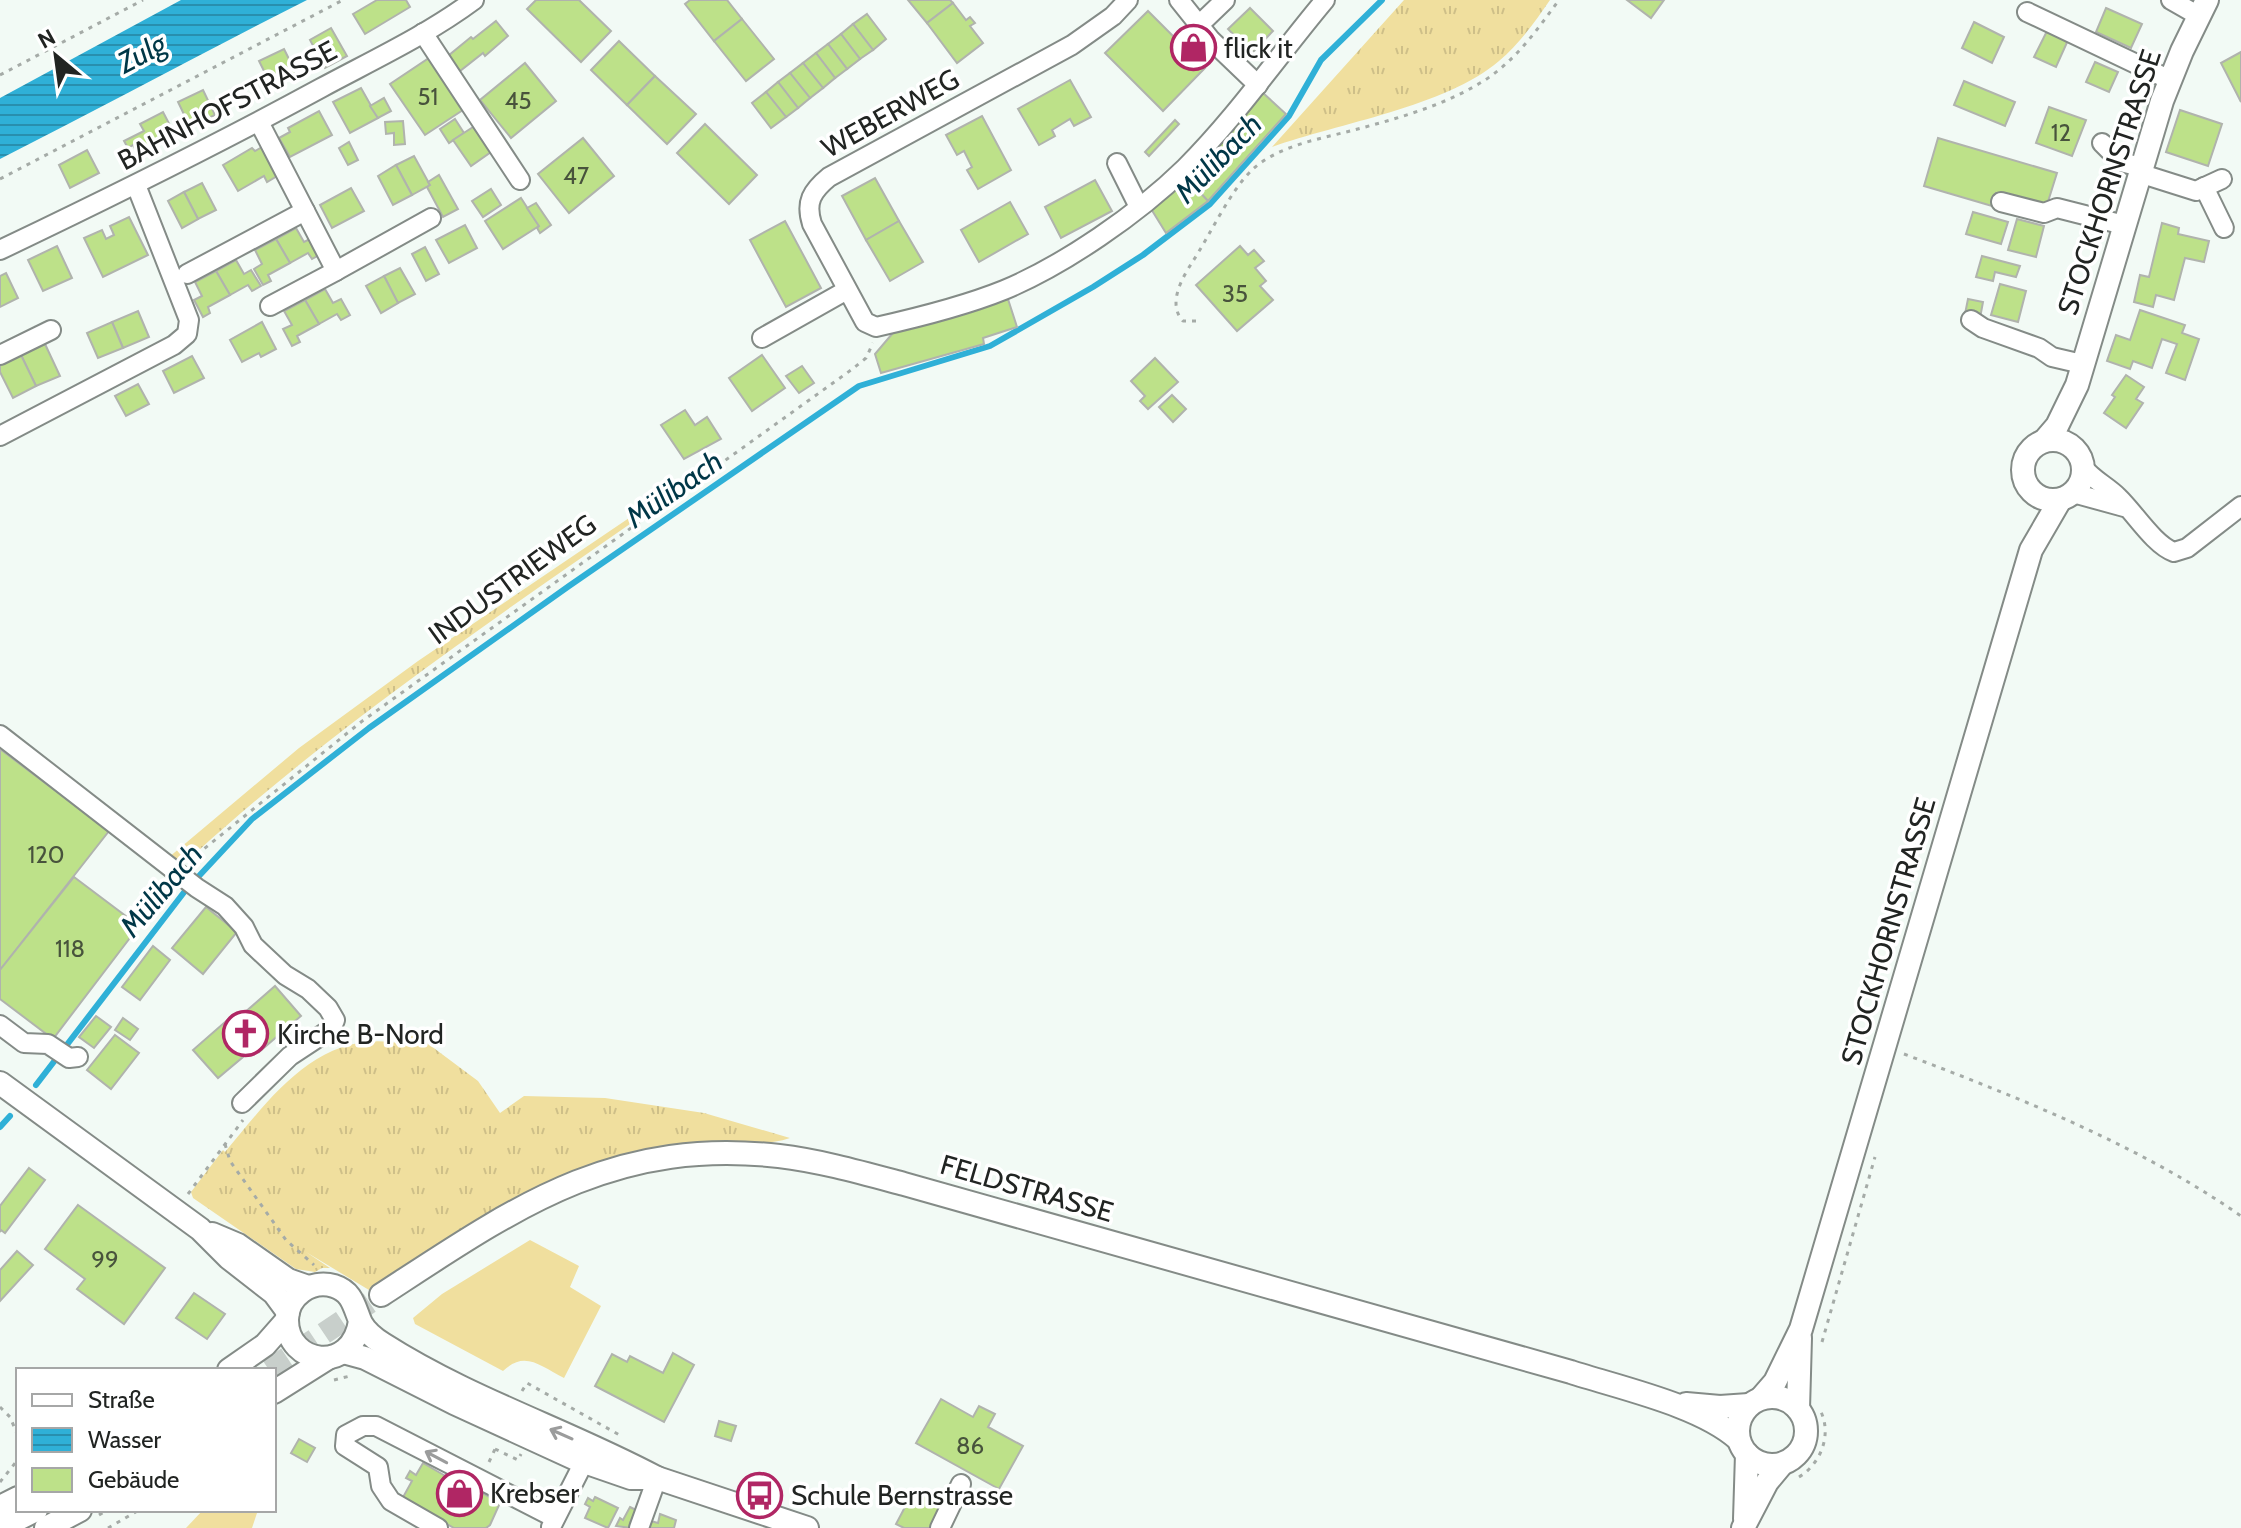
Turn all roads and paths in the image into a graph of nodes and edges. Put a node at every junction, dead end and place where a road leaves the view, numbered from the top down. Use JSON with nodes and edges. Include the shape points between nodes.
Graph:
{"nodes":[{"id":1,"x":143,"y":0,"type":"edge"},
{"id":2,"x":343,"y":0,"type":"edge"},
{"id":3,"x":474,"y":0,"type":"edge"},
{"id":4,"x":1128,"y":0,"type":"edge"},
{"id":5,"x":1179,"y":0,"type":"edge"},
{"id":6,"x":1225,"y":0,"type":"edge"},
{"id":7,"x":1325,"y":0,"type":"edge"},
{"id":8,"x":1559,"y":0,"type":"edge"},
{"id":9,"x":2171,"y":0,"type":"edge"},
{"id":10,"x":2203,"y":8,"type":"edge"},
{"id":11,"x":2027,"y":12,"type":"dead end"},
{"id":12,"x":1199,"y":25,"type":"junction"},
{"id":13,"x":423,"y":33,"type":"junction"},
{"id":14,"x":0,"y":75,"type":"edge"},
{"id":15,"x":2170,"y":80,"type":"junction"},
{"id":16,"x":1258,"y":85,"type":"junction"},
{"id":17,"x":259,"y":122,"type":"junction"},
{"id":18,"x":2102,"y":143,"type":"dead end"},
{"id":19,"x":1117,"y":163,"type":"dead end"},
{"id":20,"x":2140,"y":170,"type":"junction"},
{"id":21,"x":0,"y":179,"type":"edge"},
{"id":22,"x":2222,"y":179,"type":"dead end"},
{"id":23,"x":520,"y":180,"type":"dead end"},
{"id":24,"x":136,"y":185,"type":"junction"},
{"id":25,"x":2204,"y":187,"type":"junction"},
{"id":26,"x":2001,"y":202,"type":"dead end"},
{"id":27,"x":1139,"y":207,"type":"junction"},
{"id":28,"x":305,"y":211,"type":"junction"},
{"id":29,"x":431,"y":218,"type":"dead end"},
{"id":30,"x":2124,"y":225,"type":"junction"},
{"id":31,"x":2224,"y":228,"type":"dead end"},
{"id":32,"x":0,"y":250,"type":"edge"},
{"id":33,"x":336,"y":271,"type":"junction"},
{"id":34,"x":187,"y":274,"type":"dead end"},
{"id":35,"x":847,"y":290,"type":"junction"},
{"id":36,"x":270,"y":306,"type":"dead end"},
{"id":37,"x":1971,"y":320,"type":"dead end"},
{"id":38,"x":1196,"y":321,"type":"dead end"},
{"id":39,"x":876,"y":327,"type":"junction"},
{"id":40,"x":51,"y":330,"type":"dead end"},
{"id":41,"x":762,"y":338,"type":"dead end"},
{"id":42,"x":0,"y":355,"type":"edge"},
{"id":43,"x":2079,"y":374,"type":"junction"},
{"id":44,"x":0,"y":436,"type":"edge"},
{"id":45,"x":2045,"y":440,"type":"junction"},
{"id":46,"x":2079,"y":457,"type":"junction"},
{"id":47,"x":2031,"y":492,"type":"junction"},
{"id":48,"x":2066,"y":496,"type":"junction"},
{"id":49,"x":2241,"y":506,"type":"edge"},
{"id":50,"x":2130,"y":510,"type":"junction"},
{"id":51,"x":2031,"y":550,"type":"junction"},
{"id":52,"x":0,"y":735,"type":"edge"},
{"id":53,"x":187,"y":880,"type":"junction"},
{"id":54,"x":0,"y":1025,"type":"edge"},
{"id":55,"x":1885,"y":1048,"type":"junction"},
{"id":56,"x":68,"y":1054,"type":"dead end"},
{"id":57,"x":0,"y":1083,"type":"edge"},
{"id":58,"x":246,"y":1107,"type":"joint"},
{"id":59,"x":225,"y":1144,"type":"junction"},
{"id":60,"x":1878,"y":1145,"type":"dead end"},
{"id":61,"x":186,"y":1197,"type":"dead end"},
{"id":62,"x":2241,"y":1216,"type":"edge"},
{"id":63,"x":200,"y":1229,"type":"junction"},
{"id":64,"x":315,"y":1278,"type":"junction"},
{"id":65,"x":381,"y":1295,"type":"tunnel mouth"},
{"id":66,"x":287,"y":1316,"type":"junction"},
{"id":67,"x":360,"y":1321,"type":"junction"},
{"id":68,"x":1801,"y":1329,"type":"junction"},
{"id":69,"x":1822,"y":1342,"type":"dead end"},
{"id":70,"x":336,"y":1355,"type":"junction"},
{"id":71,"x":232,"y":1368,"type":"edge"},
{"id":72,"x":276,"y":1391,"type":"edge"},
{"id":73,"x":518,"y":1398,"type":"dead end"},
{"id":74,"x":1756,"y":1401,"type":"junction"},
{"id":75,"x":1673,"y":1404,"type":"junction"},
{"id":76,"x":1807,"y":1406,"type":"junction"},
{"id":77,"x":0,"y":1407,"type":"edge"},
{"id":78,"x":16,"y":1431,"type":"edge"},
{"id":79,"x":635,"y":1443,"type":"dead end"},
{"id":80,"x":1742,"y":1447,"type":"junction"},
{"id":81,"x":518,"y":1460,"type":"dead end"},
{"id":82,"x":16,"y":1462,"type":"edge"},
{"id":83,"x":584,"y":1462,"type":"junction"},
{"id":84,"x":484,"y":1472,"type":"dead end"},
{"id":85,"x":1786,"y":1472,"type":"junction"},
{"id":86,"x":657,"y":1478,"type":"junction"},
{"id":87,"x":0,"y":1482,"type":"edge"},
{"id":88,"x":961,"y":1484,"type":"dead end"},
{"id":89,"x":32,"y":1512,"type":"edge"},
{"id":90,"x":76,"y":1512,"type":"edge"},
{"id":91,"x":136,"y":1512,"type":"edge"},
{"id":92,"x":553,"y":1523,"type":"edge"},
{"id":93,"x":1744,"y":1526,"type":"edge"},
{"id":94,"x":0,"y":1528,"type":"edge"},
{"id":95,"x":46,"y":1528,"type":"edge"},
{"id":96,"x":108,"y":1528,"type":"edge"},
{"id":97,"x":438,"y":1528,"type":"edge"},
{"id":98,"x":639,"y":1528,"type":"edge"},
{"id":99,"x":807,"y":1528,"type":"edge"},
{"id":100,"x":940,"y":1528,"type":"edge"}],
"edges":[{"from":1,"to":14,"type":"path"},
{"from":2,"to":21,"type":"path"},
{"from":3,"to":13,"type":"street","name":"BAHNHOFSTRASSE"},
{"from":4,"to":35,"type":"street","name":"WEBERWEG","via":[[1072,45],[816,188],[808,210],[812,224]]},
{"from":5,"to":12,"type":"street"},
{"from":6,"to":12,"type":"street"},
{"from":7,"to":16,"type":"street"},
{"from":8,"to":38,"type":"path","via":[[1520,51],[1485,80],[1407,115],[1293,147],[1249,172],[1186,272],[1174,302],[1183,321]]},
{"from":9,"to":10,"type":"street"},
{"from":10,"to":15,"type":"main road","name":"STOCKHORNSTRASSE"},
{"from":11,"to":15,"type":"street"},
{"from":12,"to":16,"type":"street"},
{"from":13,"to":17,"type":"street","name":"BAHNHOFSTRASSE"},
{"from":13,"to":23,"type":"street"},
{"from":15,"to":20,"type":"main road","name":"STOCKHORNSTRASSE"},
{"from":16,"to":27,"type":"street","via":[[1184,168]]},
{"from":17,"to":24,"type":"street","name":"BAHNHOFSTRASSE"},
{"from":17,"to":28,"type":"street"},
{"from":18,"to":20,"type":"street","via":[[2121,162]]},
{"from":19,"to":27,"type":"street"},
{"from":20,"to":25,"type":"street","via":[[2196,191]]},
{"from":20,"to":30,"type":"main road","name":"STOCKHORNSTRASSE"},
{"from":22,"to":25,"type":"street"},
{"from":24,"to":32,"type":"street","name":"BAHNHOFSTRASSE"},
{"from":24,"to":44,"type":"street","via":[[189,320],[187,334]]},
{"from":25,"to":31,"type":"street"},
{"from":26,"to":30,"type":"street","via":[[2044,213],[2057,208]]},
{"from":27,"to":39,"type":"street","via":[[1029,279]]},
{"from":28,"to":33,"type":"street"},
{"from":28,"to":34,"type":"street"},
{"from":29,"to":33,"type":"street"},
{"from":30,"to":43,"type":"main road","name":"STOCKHORNSTRASSE"},
{"from":33,"to":36,"type":"street"},
{"from":35,"to":39,"type":"street","name":"WEBERWEG","via":[[865,322]]},
{"from":35,"to":41,"type":"street"},
{"from":37,"to":43,"type":"street","via":[[2039,348]]},
{"from":39,"to":53,"type":"path","name":"INDUSTRIEWEG","via":[[866,358],[361,722]]},
{"from":40,"to":42,"type":"street"},
{"from":43,"to":45,"type":"main road","name":"STOCKHORNSTRASSE","via":[[2057,426]]},
{"from":43,"to":46,"type":"main road","name":"STOCKHORNSTRASSE"},
{"from":45,"to":46,"type":"main road","via":[[2055,439]]},
{"from":45,"to":47,"type":"main road","via":[[2024,459],[2023,478]]},
{"from":46,"to":48,"type":"main road","via":[[2081,482]]},
{"from":46,"to":50,"type":"street"},
{"from":47,"to":48,"type":"main road","via":[[2042,498]]},
{"from":47,"to":51,"type":"main road","name":"STOCKHORNSTRASSE"},
{"from":48,"to":50,"type":"street"},
{"from":48,"to":51,"type":"main road","name":"STOCKHORNSTRASSE"},
{"from":49,"to":50,"type":"street","via":[[2187,548],[2174,552]]},
{"from":51,"to":55,"type":"main road","name":"STOCKHORNSTRASSE"},
{"from":52,"to":53,"type":"street"},
{"from":53,"to":58,"type":"street","via":[[225,906],[253,945],[308,989],[335,1020],[331,1029],[290,1056]]},
{"from":54,"to":56,"type":"street","via":[[24,1043],[48,1044]]},
{"from":55,"to":62,"type":"path","via":[[2070,1122],[2170,1172]]},
{"from":55,"to":68,"type":"main road","name":"STOCKHORNSTRASSE"},
{"from":57,"to":63,"type":"main road"},
{"from":58,"to":59,"type":"path"},
{"from":59,"to":61,"type":"path"},
{"from":59,"to":64,"type":"path","via":[[230,1161]]},
{"from":60,"to":69,"type":"path"},
{"from":63,"to":64,"type":"main road","via":[[238,1245],[288,1280]]},
{"from":63,"to":66,"type":"main road","via":[[274,1293]]},
{"from":64,"to":66,"type":"main road","via":[[295,1297]]},
{"from":64,"to":67,"type":"main road","via":[[344,1291]]},
{"from":65,"to":75,"type":"main road","name":"FELDSTRASSE","via":[[493,1223],[582,1179],[668,1157],[755,1154],[812,1161],[904,1184]]},
{"from":66,"to":70,"type":"main road","via":[[291,1337],[303,1351]]},
{"from":66,"to":71,"type":"main road","via":[[265,1345]]},
{"from":67,"to":70,"type":"main road","via":[[356,1337]]},
{"from":86,"to":67,"type":"main road","one_way":true,"via":[[413,1362],[381,1343]]},
{"from":68,"to":74,"type":"main road","name":"STOCKHORNSTRASSE","via":[[1775,1382]]},
{"from":68,"to":76,"type":"main road","name":"STOCKHORNSTRASSE","via":[[1797,1395]]},
{"from":70,"to":72,"type":"main road"},
{"from":70,"to":83,"type":"main road","via":[[365,1358]]},
{"from":73,"to":79,"type":"path","via":[[527,1383]]},
{"from":74,"to":75,"type":"main road","name":"FELDSTRASSE","via":[[1720,1407]]},
{"from":74,"to":76,"type":"main road","via":[[1782,1398]]},
{"from":74,"to":80,"type":"main road","via":[[1739,1420]]},
{"from":75,"to":80,"type":"main road","name":"FELDSTRASSE","via":[[1724,1428]]},
{"from":76,"to":85,"type":"main road","via":[[1805,1442]]},
{"from":76,"to":85,"type":"path","via":[[1826,1425],[1825,1441],[1812,1466]]},
{"from":77,"to":78,"type":"path"},
{"from":80,"to":85,"type":"main road","via":[[1763,1464]]},
{"from":80,"to":93,"type":"main road"},
{"from":81,"to":84,"type":"path","via":[[496,1448]]},
{"from":82,"to":87,"type":"path"},
{"from":83,"to":86,"type":"main road","via":[[631,1478]]},
{"from":83,"to":92,"type":"street"},
{"from":85,"to":93,"type":"main road","via":[[1767,1482]]},
{"from":86,"to":98,"type":"street"},
{"from":86,"to":99,"type":"main road"},
{"from":88,"to":100,"type":"street"},
{"from":89,"to":94,"type":"main road"},
{"from":90,"to":95,"type":"main road"},
{"from":91,"to":96,"type":"path"},
{"from":92,"to":97,"type":"street","one_way":true,"via":[[376,1426],[346,1435],[345,1446],[378,1467],[391,1501]]}]}
